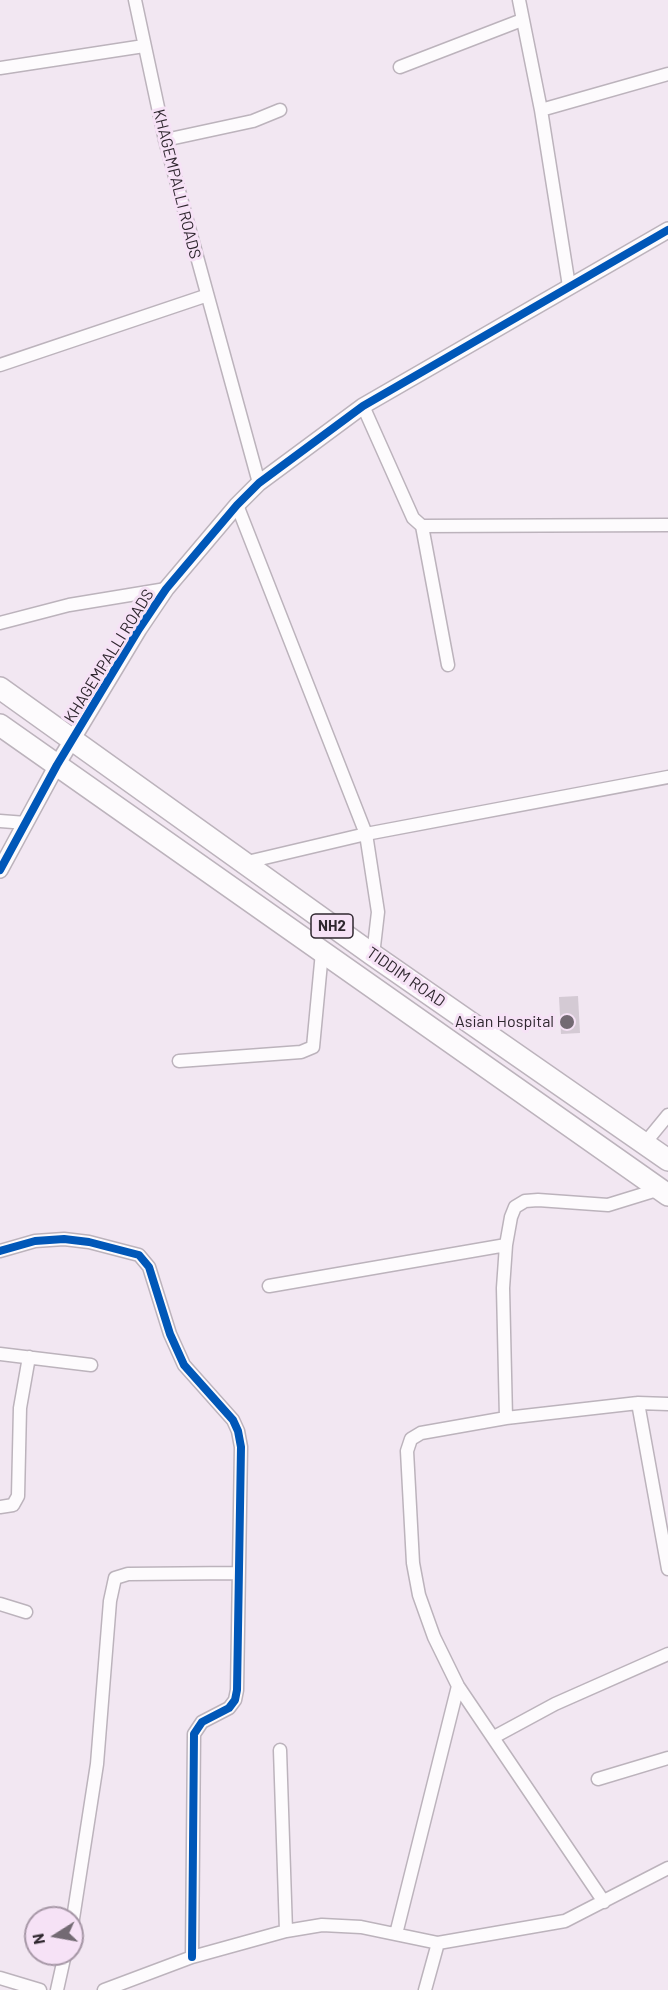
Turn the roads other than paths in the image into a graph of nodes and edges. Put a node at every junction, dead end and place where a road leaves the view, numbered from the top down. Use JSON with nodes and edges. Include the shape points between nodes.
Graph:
{"nodes":[{"id":1,"x":135,"y":0,"type":"edge"},
{"id":2,"x":519,"y":0,"type":"edge"},
{"id":3,"x":522,"y":20,"type":"junction"},
{"id":4,"x":144,"y":46,"type":"junction"},
{"id":5,"x":400,"y":67,"type":"dead end"},
{"id":6,"x":0,"y":68,"type":"edge"},
{"id":7,"x":668,"y":74,"type":"edge"},
{"id":8,"x":280,"y":110,"type":"dead end"},
{"id":9,"x":541,"y":110,"type":"junction"},
{"id":10,"x":165,"y":140,"type":"junction"},
{"id":11,"x":668,"y":230,"type":"edge"},
{"id":12,"x":568,"y":286,"type":"junction"},
{"id":13,"x":205,"y":296,"type":"junction"},
{"id":14,"x":0,"y":365,"type":"edge"},
{"id":15,"x":363,"y":406,"type":"junction"},
{"id":16,"x":259,"y":483,"type":"junction"},
{"id":17,"x":237,"y":505,"type":"junction"},
{"id":18,"x":668,"y":525,"type":"edge"},
{"id":19,"x":422,"y":526,"type":"junction"},
{"id":20,"x":166,"y":589,"type":"junction"},
{"id":21,"x":0,"y":624,"type":"edge"},
{"id":22,"x":448,"y":665,"type":"dead end"},
{"id":23,"x":0,"y":688,"type":"edge"},
{"id":24,"x":0,"y":725,"type":"edge"},
{"id":25,"x":73,"y":739,"type":"junction"},
{"id":26,"x":57,"y":765,"type":"junction"},
{"id":27,"x":668,"y":777,"type":"edge"},
{"id":28,"x":0,"y":821,"type":"edge"},
{"id":29,"x":26,"y":823,"type":"junction"},
{"id":30,"x":366,"y":834,"type":"junction"},
{"id":31,"x":243,"y":863,"type":"junction"},
{"id":32,"x":0,"y":870,"type":"edge"},
{"id":33,"x":322,"y":952,"type":"junction"},
{"id":34,"x":373,"y":955,"type":"junction"},
{"id":35,"x":179,"y":1061,"type":"dead end"},
{"id":36,"x":668,"y":1115,"type":"edge"},
{"id":37,"x":645,"y":1143,"type":"junction"},
{"id":38,"x":668,"y":1160,"type":"edge"},
{"id":39,"x":664,"y":1192,"type":"edge"},
{"id":40,"x":506,"y":1245,"type":"junction"},
{"id":41,"x":0,"y":1251,"type":"edge"},
{"id":42,"x":269,"y":1286,"type":"dead end"},
{"id":43,"x":0,"y":1354,"type":"edge"},
{"id":44,"x":29,"y":1357,"type":"junction"},
{"id":45,"x":91,"y":1365,"type":"dead end"},
{"id":46,"x":638,"y":1403,"type":"junction"},
{"id":47,"x":668,"y":1404,"type":"edge"},
{"id":48,"x":506,"y":1418,"type":"junction"},
{"id":49,"x":0,"y":1507,"type":"edge"},
{"id":50,"x":668,"y":1569,"type":"edge"},
{"id":51,"x":237,"y":1573,"type":"junction"},
{"id":52,"x":0,"y":1604,"type":"edge"},
{"id":53,"x":26,"y":1612,"type":"dead end"},
{"id":54,"x":668,"y":1654,"type":"edge"},
{"id":55,"x":458,"y":1686,"type":"junction"},
{"id":56,"x":495,"y":1737,"type":"junction"},
{"id":57,"x":280,"y":1750,"type":"dead end"},
{"id":58,"x":668,"y":1758,"type":"edge"},
{"id":59,"x":598,"y":1779,"type":"dead end"},
{"id":60,"x":668,"y":1868,"type":"edge"},
{"id":61,"x":604,"y":1902,"type":"junction"},
{"id":62,"x":75,"y":1906,"type":"edge"},
{"id":63,"x":286,"y":1930,"type":"junction"},
{"id":64,"x":396,"y":1934,"type":"junction"},
{"id":65,"x":438,"y":1943,"type":"junction"},
{"id":66,"x":192,"y":1957,"type":"junction"},
{"id":67,"x":62,"y":1966,"type":"edge"},
{"id":68,"x":0,"y":1978,"type":"edge"},
{"id":69,"x":40,"y":1990,"type":"edge"},
{"id":70,"x":57,"y":1990,"type":"edge"},
{"id":71,"x":104,"y":1990,"type":"edge"},
{"id":72,"x":425,"y":1990,"type":"edge"}],
"edges":[{"from":1,"to":4,"type":"street","name":"KHAGEMPALLI ROADS"},
{"from":2,"to":3,"type":"street"},
{"from":3,"to":5,"type":"street"},
{"from":3,"to":9,"type":"street"},
{"from":4,"to":6,"type":"street"},
{"from":4,"to":10,"type":"street","name":"KHAGEMPALLI ROADS"},
{"from":7,"to":9,"type":"street"},
{"from":8,"to":10,"type":"street","via":[[253,121]]},
{"from":9,"to":12,"type":"street"},
{"from":10,"to":13,"type":"street","name":"KHAGEMPALLI ROADS"},
{"from":11,"to":12,"type":"street"},
{"from":12,"to":15,"type":"street"},
{"from":13,"to":14,"type":"street"},
{"from":13,"to":16,"type":"street","name":"KHAGEMPALLI ROADS"},
{"from":15,"to":16,"type":"street"},
{"from":15,"to":19,"type":"street","via":[[413,518]]},
{"from":16,"to":17,"type":"street","name":"KHAGEMPALLI ROADS"},
{"from":17,"to":20,"type":"street","name":"KHAGEMPALLI ROADS"},
{"from":17,"to":30,"type":"street"},
{"from":18,"to":19,"type":"street"},
{"from":19,"to":22,"type":"street"},
{"from":20,"to":21,"type":"street","via":[[69,605]]},
{"from":20,"to":25,"type":"street","name":"KHAGEMPALLI ROADS"},
{"from":23,"to":25,"type":"highway","name":"TIDDIM ROAD","number":"NH2"},
{"from":24,"to":26,"type":"highway","name":"TIDDIM ROAD","number":"NH2"},
{"from":25,"to":26,"type":"street","name":"KHAGEMPALLI ROADS"},
{"from":25,"to":31,"type":"highway","name":"TIDDIM ROAD","number":"NH2"},
{"from":26,"to":29,"type":"street","name":"KHAGEMPALLI ROADS"},
{"from":26,"to":33,"type":"highway","name":"TIDDIM ROAD","number":"NH2"},
{"from":27,"to":30,"type":"street"},
{"from":28,"to":29,"type":"street"},
{"from":29,"to":32,"type":"street","name":"KHAGEMPALLI ROADS"},
{"from":30,"to":31,"type":"street"},
{"from":30,"to":34,"type":"street","via":[[378,912]]},
{"from":31,"to":34,"type":"highway","name":"TIDDIM ROAD","number":"NH2"},
{"from":33,"to":35,"type":"street","via":[[316,1036],[311,1049]]},
{"from":33,"to":39,"type":"highway","name":"TIDDIM ROAD","number":"NH2"},
{"from":34,"to":37,"type":"highway","name":"TIDDIM ROAD","number":"NH2"},
{"from":36,"to":37,"type":"street"},
{"from":37,"to":38,"type":"highway","name":"TIDDIM ROAD","number":"NH2"},
{"from":39,"to":40,"type":"street","via":[[608,1205],[525,1202],[515,1207]]},
{"from":40,"to":42,"type":"street"},
{"from":40,"to":48,"type":"street"},
{"from":41,"to":51,"type":"street","via":[[35,1241],[64,1239],[132,1252],[145,1261],[180,1357],[238,1431],[241,1447]]},
{"from":43,"to":44,"type":"street"},
{"from":44,"to":45,"type":"street"},
{"from":44,"to":49,"type":"street","via":[[20,1408],[18,1496],[13,1505]]},
{"from":46,"to":47,"type":"street"},
{"from":46,"to":48,"type":"street"},
{"from":46,"to":50,"type":"street"},
{"from":48,"to":55,"type":"street","via":[[421,1433],[411,1439],[407,1451],[413,1563],[419,1595]]},
{"from":51,"to":62,"type":"street","via":[[128,1574],[115,1578],[97,1764]]},
{"from":51,"to":66,"type":"street","via":[[235,1700],[229,1708],[198,1725],[194,1734]]},
{"from":52,"to":53,"type":"street"},
{"from":54,"to":56,"type":"street","via":[[555,1704]]},
{"from":55,"to":56,"type":"street"},
{"from":55,"to":64,"type":"street"},
{"from":56,"to":61,"type":"street"},
{"from":57,"to":63,"type":"street"},
{"from":58,"to":59,"type":"street"},
{"from":60,"to":61,"type":"street"},
{"from":61,"to":65,"type":"street","via":[[565,1921]]},
{"from":63,"to":64,"type":"street","via":[[322,1924]]},
{"from":63,"to":66,"type":"street"},
{"from":64,"to":65,"type":"street"},
{"from":65,"to":72,"type":"street"},
{"from":66,"to":71,"type":"street"},
{"from":67,"to":70,"type":"street"},
{"from":68,"to":69,"type":"street"}]}
